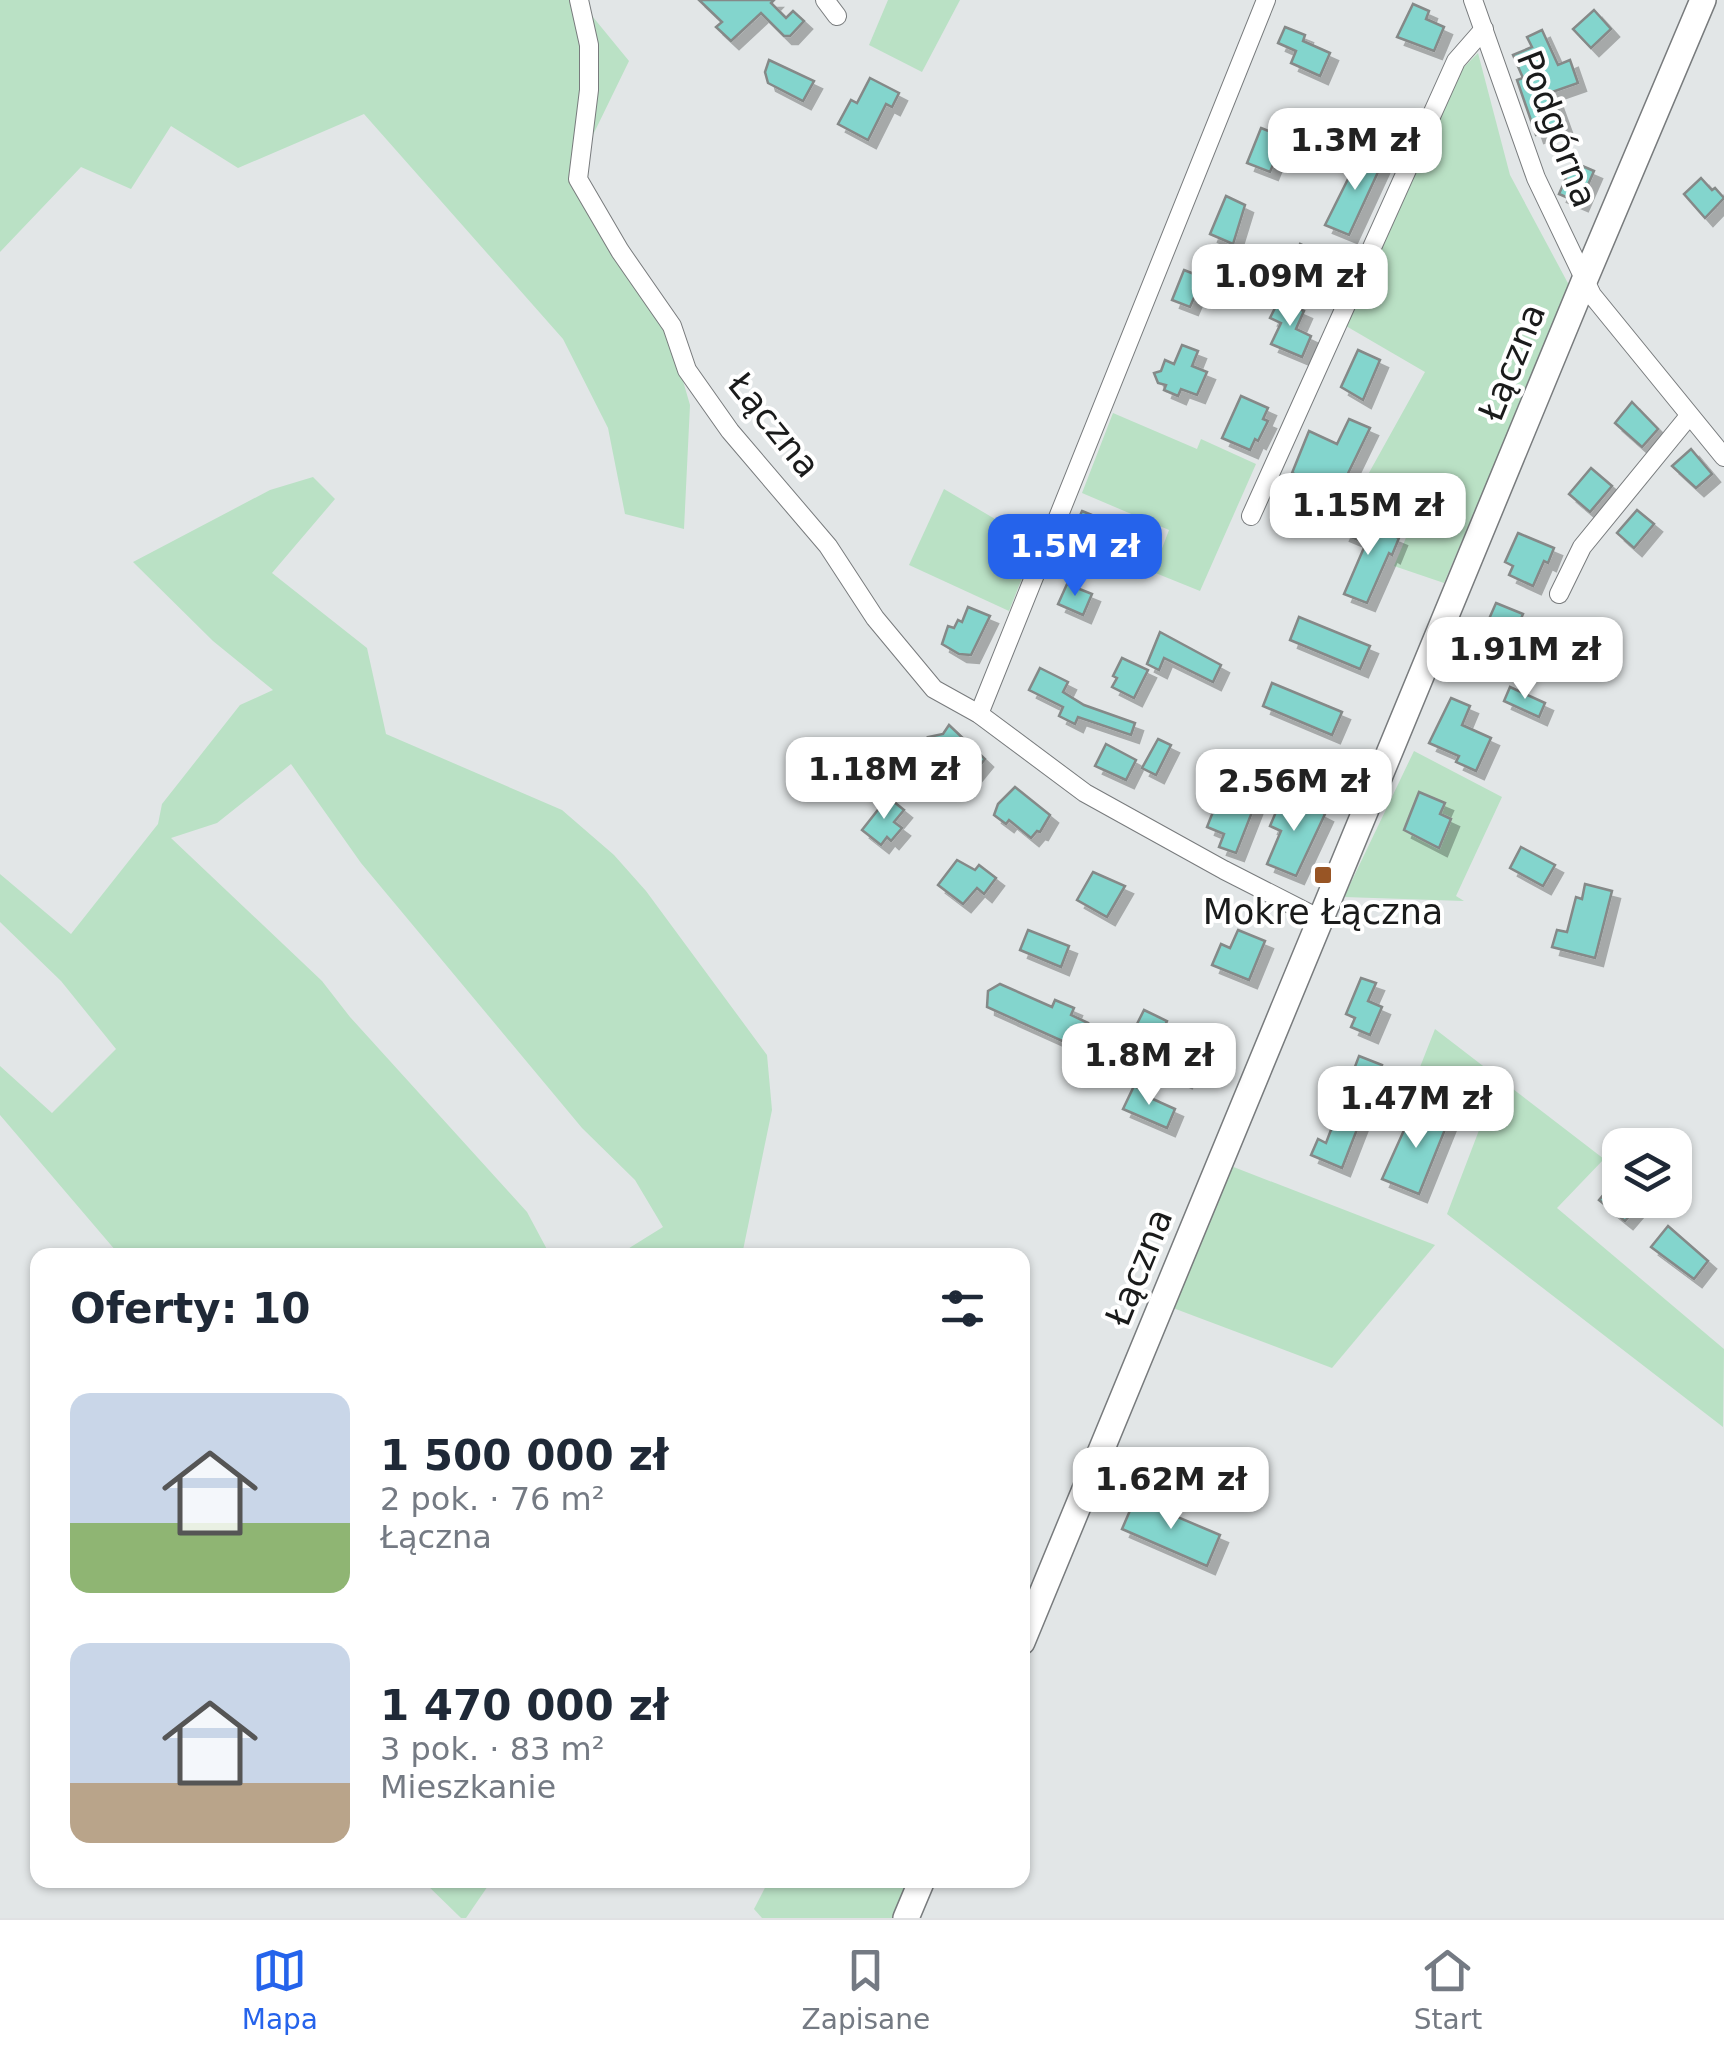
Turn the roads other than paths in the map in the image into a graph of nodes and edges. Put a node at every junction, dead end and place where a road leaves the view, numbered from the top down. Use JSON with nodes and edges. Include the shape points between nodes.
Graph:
{"nodes":[{"id":1,"x":579,"y":0,"type":"edge"},
{"id":2,"x":825,"y":0,"type":"edge"},
{"id":3,"x":1266,"y":0,"type":"edge"},
{"id":4,"x":1473,"y":0,"type":"edge"},
{"id":5,"x":1704,"y":0,"type":"edge"},
{"id":6,"x":837,"y":16,"type":"dead end"},
{"id":7,"x":1484,"y":29,"type":"junction"},
{"id":8,"x":1584,"y":279,"type":"junction"},
{"id":9,"x":1689,"y":416,"type":"junction"},
{"id":10,"x":1724,"y":457,"type":"edge"},
{"id":11,"x":1251,"y":516,"type":"dead end"},
{"id":12,"x":1558,"y":594,"type":"dead end"},
{"id":13,"x":978,"y":714,"type":"junction"},
{"id":14,"x":1320,"y":919,"type":"junction"},
{"id":15,"x":1030,"y":1623,"type":"edge"},
{"id":16,"x":919,"y":1888,"type":"edge"},
{"id":17,"x":906,"y":1918,"type":"edge"}],
"edges":[{"from":1,"to":13,"type":"street","name":"Łączna","via":[[589,90],[578,178],[672,326],[686,370],[730,430],[828,546],[875,618],[934,689]]},
{"from":2,"to":6,"type":"street"},
{"from":3,"to":13,"type":"street"},
{"from":4,"to":7,"type":"street","name":"Podgórna"},
{"from":5,"to":8,"type":"street","name":"Łączna"},
{"from":7,"to":8,"type":"street","name":"Podgórna","via":[[1536,178]]},
{"from":7,"to":11,"type":"street","via":[[1456,62]]},
{"from":8,"to":9,"type":"street","name":"Podgórna"},
{"from":8,"to":14,"type":"street","name":"Łączna"},
{"from":9,"to":10,"type":"street","name":"Podgórna"},
{"from":9,"to":12,"type":"street","via":[[1582,547]]},
{"from":13,"to":14,"type":"street","name":"Łączna","via":[[1085,792]]},
{"from":14,"to":15,"type":"street","name":"Łączna"},
{"from":16,"to":17,"type":"street"}]}
